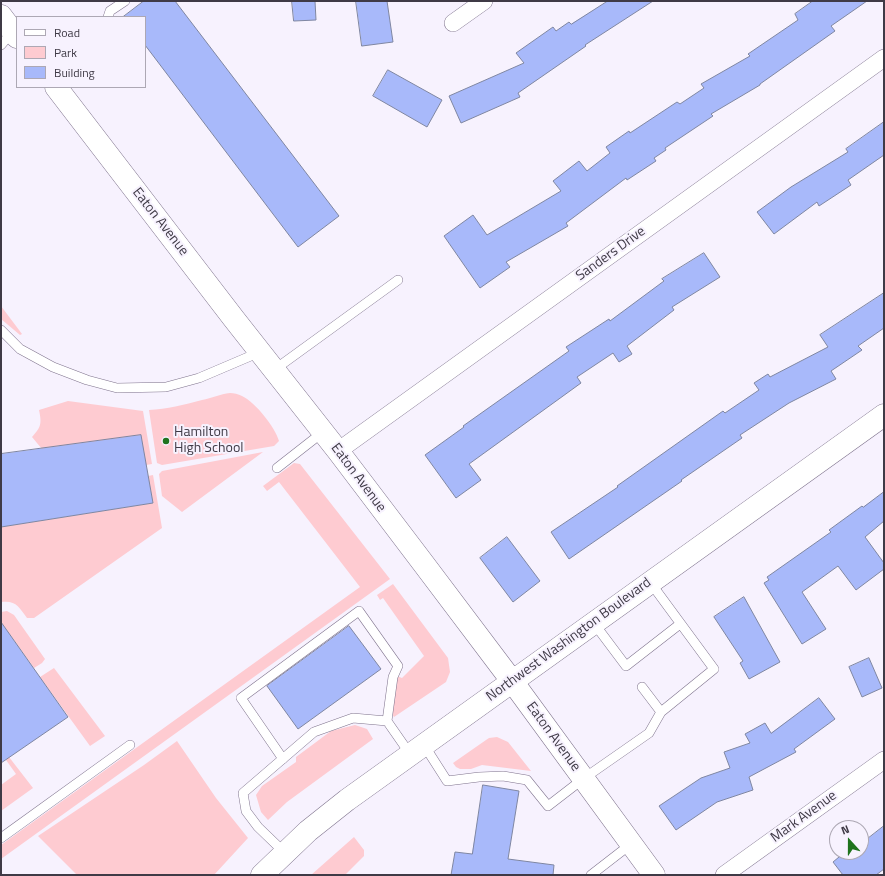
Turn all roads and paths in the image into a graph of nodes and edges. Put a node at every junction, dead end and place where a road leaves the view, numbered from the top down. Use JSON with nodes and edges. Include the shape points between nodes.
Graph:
{"nodes":[{"id":1,"x":125,"y":1,"type":"edge"},
{"id":2,"x":484,"y":1,"type":"edge"},
{"id":3,"x":108,"y":16,"type":"edge"},
{"id":4,"x":453,"y":23,"type":"dead end"},
{"id":5,"x":884,"y":58,"type":"edge"},
{"id":6,"x":57,"y":88,"type":"edge"},
{"id":7,"x":398,"y":280,"type":"dead end"},
{"id":8,"x":1,"y":330,"type":"edge"},
{"id":9,"x":260,"y":352,"type":"junction"},
{"id":10,"x":274,"y":370,"type":"junction"},
{"id":11,"x":884,"y":415,"type":"edge"},
{"id":12,"x":323,"y":432,"type":"junction"},
{"id":13,"x":338,"y":451,"type":"junction"},
{"id":14,"x":277,"y":468,"type":"dead end"},
{"id":15,"x":650,"y":582,"type":"junction"},
{"id":16,"x":593,"y":622,"type":"junction"},
{"id":17,"x":680,"y":624,"type":"junction"},
{"id":18,"x":512,"y":681,"type":"junction"},
{"id":19,"x":642,"y":688,"type":"dead end"},
{"id":20,"x":661,"y":712,"type":"junction"},
{"id":21,"x":387,"y":722,"type":"junction"},
{"id":22,"x":130,"y":745,"type":"dead end"},
{"id":23,"x":417,"y":750,"type":"junction"},
{"id":24,"x":284,"y":758,"type":"junction"},
{"id":25,"x":884,"y":760,"type":"edge"},
{"id":26,"x":583,"y":779,"type":"junction"},
{"id":27,"x":1,"y":838,"type":"edge"},
{"id":28,"x":631,"y":844,"type":"junction"},
{"id":29,"x":285,"y":853,"type":"junction"},
{"id":30,"x":596,"y":874,"type":"edge"},
{"id":31,"x":262,"y":875,"type":"edge"},
{"id":32,"x":654,"y":875,"type":"edge"},
{"id":33,"x":724,"y":875,"type":"edge"}],
"edges":[{"from":1,"to":3,"type":"lane"},
{"from":2,"to":4,"type":"street"},
{"from":5,"to":13,"type":"street","name":"Sanders Drive"},
{"from":6,"to":9,"type":"main road","name":"Eaton Avenue"},
{"from":7,"to":10,"type":"lane"},
{"from":8,"to":9,"type":"lane","via":[[20,349],[53,367],[117,388],[166,387],[199,378]]},
{"from":9,"to":10,"type":"main road","name":"Eaton Avenue"},
{"from":10,"to":12,"type":"main road","name":"Eaton Avenue"},
{"from":11,"to":15,"type":"main road","name":"Northwest Washington Boulevard"},
{"from":12,"to":13,"type":"main road","name":"Eaton Avenue"},
{"from":12,"to":14,"type":"lane"},
{"from":13,"to":18,"type":"main road","name":"Eaton Avenue"},
{"from":15,"to":16,"type":"main road","name":"Northwest Washington Boulevard"},
{"from":15,"to":17,"type":"lane"},
{"from":16,"to":17,"type":"lane","via":[[628,670]]},
{"from":16,"to":18,"type":"main road","name":"Northwest Washington Boulevard"},
{"from":17,"to":20,"type":"lane","via":[[714,669]]},
{"from":18,"to":23,"type":"main road","name":"Northwest Washington Boulevard"},
{"from":18,"to":26,"type":"main road","name":"Eaton Avenue"},
{"from":19,"to":20,"type":"lane"},
{"from":20,"to":26,"type":"lane","via":[[649,733]]},
{"from":21,"to":23,"type":"lane"},
{"from":21,"to":24,"type":"lane","via":[[353,718],[314,732]]},
{"from":21,"to":24,"type":"lane","via":[[393,677],[398,666],[359,611],[240,698]]},
{"from":22,"to":27,"type":"lane"},
{"from":23,"to":26,"type":"lane","via":[[448,782],[503,776],[528,780],[548,806]]},
{"from":23,"to":29,"type":"main road","name":"Northwest Washington Boulevard","via":[[347,800]]},
{"from":24,"to":29,"type":"lane","via":[[244,793],[246,811],[258,827]]},
{"from":25,"to":33,"type":"street","name":"Mark Avenue"},
{"from":26,"to":28,"type":"main road","name":"Eaton Avenue"},
{"from":28,"to":30,"type":"lane"},
{"from":28,"to":32,"type":"main road","name":"Eaton Avenue"},
{"from":29,"to":31,"type":"main road","name":"Northwest Washington Boulevard"}]}
